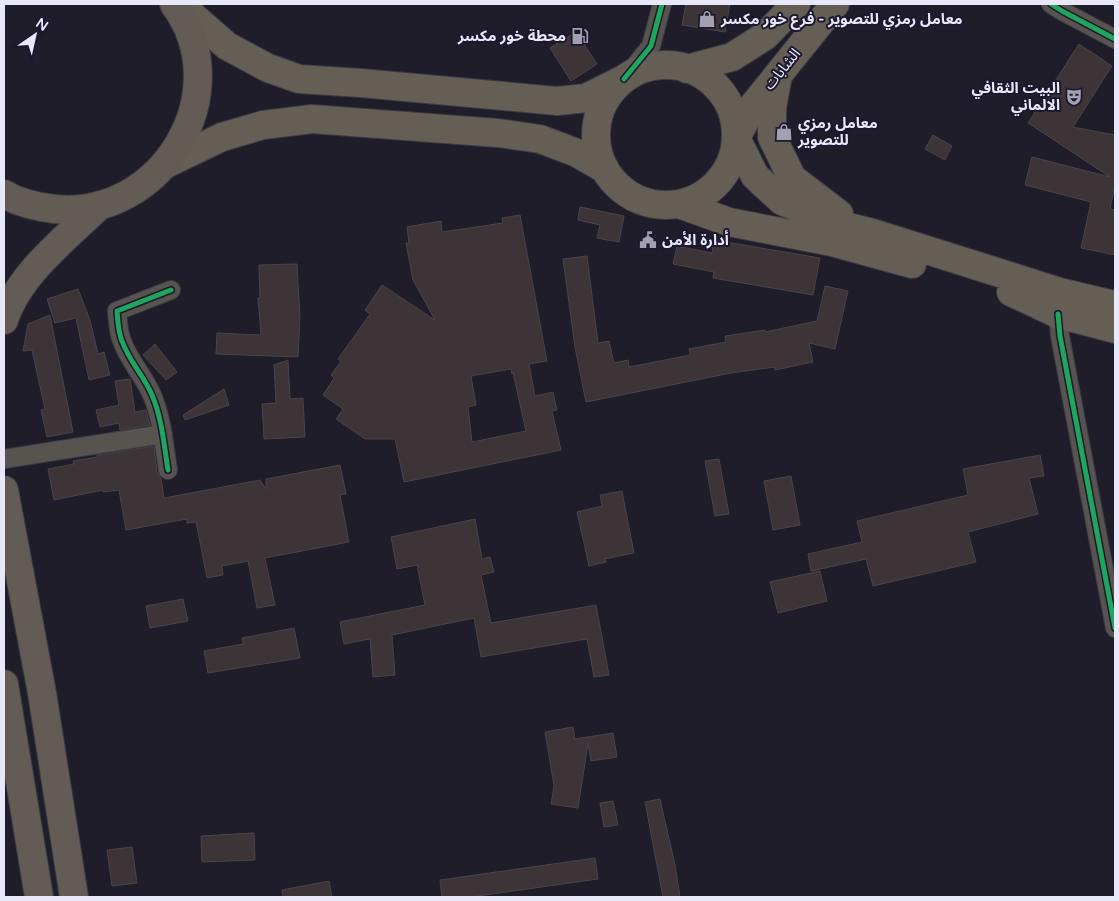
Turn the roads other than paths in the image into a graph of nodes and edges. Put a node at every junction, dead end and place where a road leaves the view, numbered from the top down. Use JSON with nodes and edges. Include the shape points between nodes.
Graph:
{"nodes":[{"id":1,"x":174,"y":4,"type":"edge"},
{"id":2,"x":178,"y":4,"type":"edge"},
{"id":3,"x":662,"y":4,"type":"edge"},
{"id":4,"x":796,"y":4,"type":"edge"},
{"id":5,"x":835,"y":4,"type":"edge"},
{"id":6,"x":1051,"y":4,"type":"edge"},
{"id":7,"x":1115,"y":39,"type":"edge"},
{"id":8,"x":687,"y":69,"type":"junction"},
{"id":9,"x":778,"y":72,"type":"junction"},
{"id":10,"x":624,"y":79,"type":"junction"},
{"id":11,"x":736,"y":138,"type":"junction"},
{"id":12,"x":164,"y":165,"type":"junction"},
{"id":13,"x":605,"y":169,"type":"junction"},
{"id":14,"x":4,"y":194,"type":"edge"},
{"id":15,"x":679,"y":204,"type":"junction"},
{"id":16,"x":100,"y":205,"type":"junction"},
{"id":17,"x":873,"y":233,"type":"junction"},
{"id":18,"x":1014,"y":285,"type":"junction"},
{"id":19,"x":171,"y":290,"type":"dead end"},
{"id":20,"x":1115,"y":305,"type":"edge"},
{"id":21,"x":1058,"y":314,"type":"junction"},
{"id":22,"x":4,"y":320,"type":"edge"},
{"id":23,"x":1115,"y":329,"type":"edge"},
{"id":24,"x":163,"y":434,"type":"junction"},
{"id":25,"x":4,"y":459,"type":"edge"},
{"id":26,"x":168,"y":470,"type":"dead end"},
{"id":27,"x":4,"y":490,"type":"edge"},
{"id":28,"x":1115,"y":628,"type":"edge"},
{"id":29,"x":4,"y":684,"type":"edge"},
{"id":30,"x":39,"y":897,"type":"edge"},
{"id":31,"x":74,"y":897,"type":"edge"}],
"edges":[{"from":1,"to":12,"type":"highway","via":[[192,41],[196,60],[196,98],[185,134]]},
{"from":2,"to":10,"type":"main road","via":[[227,46],[268,68],[299,79],[557,101],[586,98]]},
{"from":3,"to":10,"type":"street","via":[[651,46]]},
{"from":4,"to":8,"type":"main road","via":[[765,36],[732,57]]},
{"from":5,"to":9,"type":"main road","name":"الشابات"},
{"from":6,"to":7,"type":"street"},
{"from":8,"to":10,"type":"main road","via":[[674,66],[648,68]]},
{"from":8,"to":11,"type":"main road","via":[[710,81],[726,101]]},
{"from":9,"to":11,"type":"main road","name":"الشابات","via":[[753,106]]},
{"from":9,"to":17,"type":"main road","via":[[772,108],[772,137],[792,178],[842,216]]},
{"from":10,"to":13,"type":"main road","via":[[605,100],[596,128],[599,156]]},
{"from":11,"to":15,"type":"main road","via":[[730,164],[715,185],[693,200]]},
{"from":11,"to":17,"type":"main road","via":[[755,176],[782,201],[837,224]]},
{"from":12,"to":13,"type":"main road","via":[[222,137],[263,125],[312,119],[540,139],[577,153]]},
{"from":12,"to":16,"type":"highway","via":[[135,190]]},
{"from":13,"to":15,"type":"main road","via":[[624,191],[636,198],[664,205]]},
{"from":14,"to":16,"type":"highway","via":[[43,208],[72,210]]},
{"from":15,"to":18,"type":"main road","via":[[728,222],[832,242]]},
{"from":16,"to":22,"type":"highway","via":[[22,284],[8,306]]},
{"from":17,"to":18,"type":"main road"},
{"from":18,"to":20,"type":"main road"},
{"from":18,"to":21,"type":"main road"},
{"from":19,"to":24,"type":"street","via":[[117,311],[122,342],[154,398]]},
{"from":21,"to":23,"type":"main road"},
{"from":21,"to":28,"type":"street"},
{"from":24,"to":25,"type":"street"},
{"from":24,"to":26,"type":"street"},
{"from":27,"to":31,"type":"highway","via":[[42,694]]},
{"from":29,"to":30,"type":"highway"}]}
